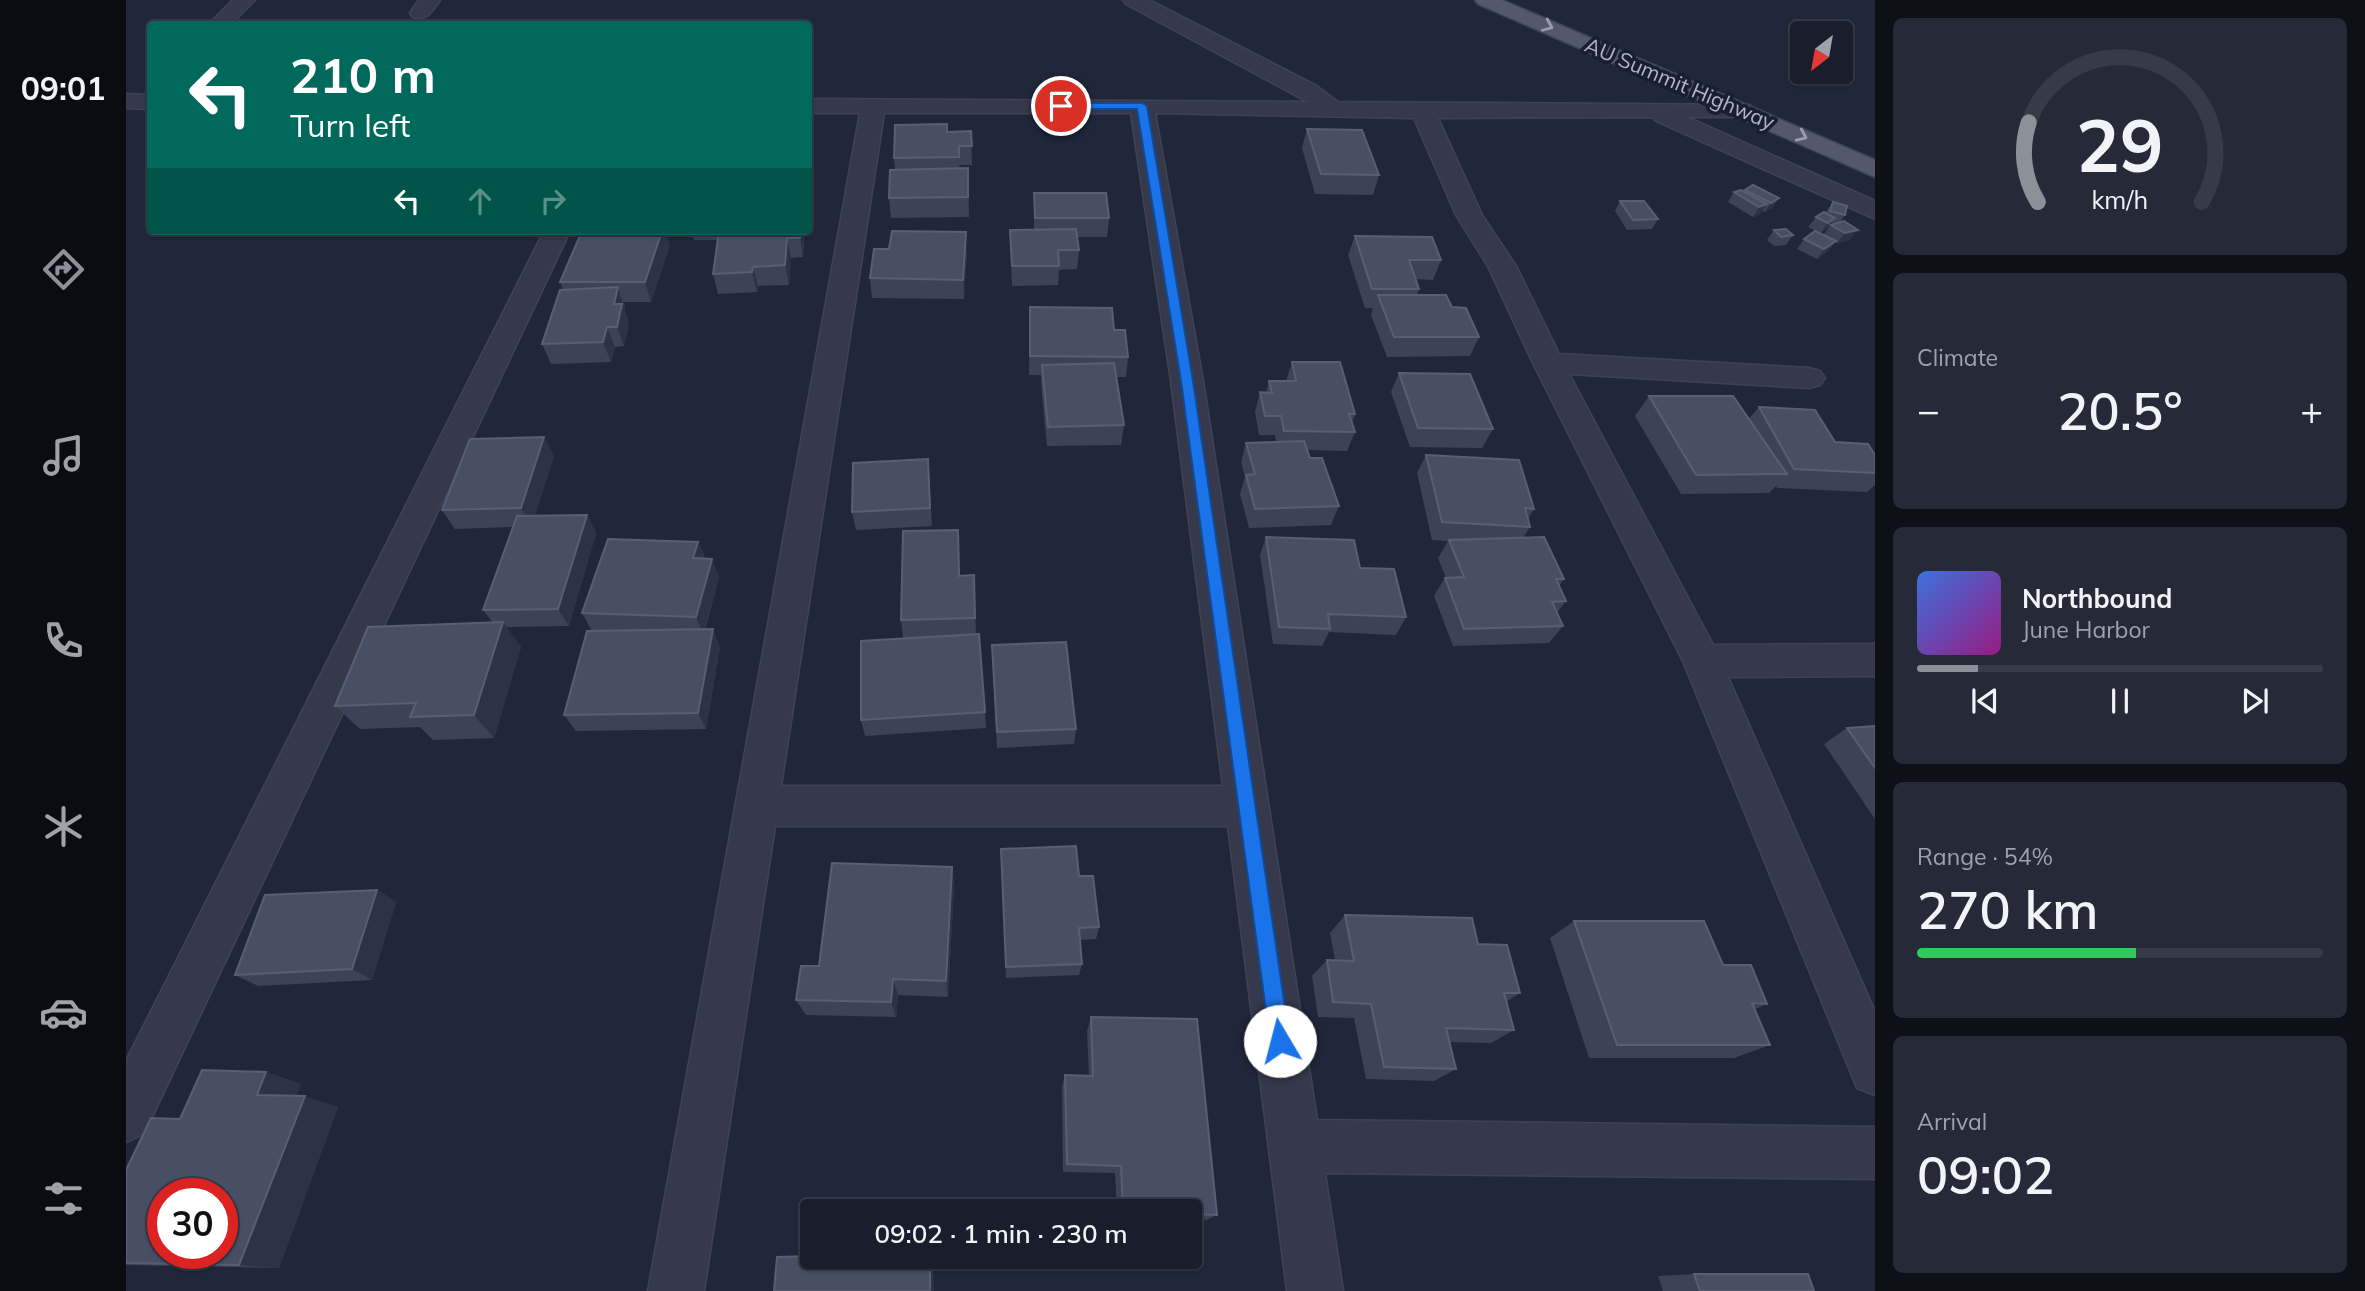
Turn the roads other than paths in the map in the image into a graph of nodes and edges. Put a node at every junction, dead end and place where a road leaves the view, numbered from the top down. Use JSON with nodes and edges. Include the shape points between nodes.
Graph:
{"nodes":[{"id":1,"x":245,"y":0,"type":"edge"},
{"id":2,"x":1133,"y":0,"type":"edge"},
{"id":3,"x":1485,"y":0,"type":"edge"},
{"id":4,"x":1538,"y":0,"type":"edge"},
{"id":5,"x":1576,"y":16,"type":"dead end"},
{"id":6,"x":222,"y":21,"type":"edge"},
{"id":7,"x":873,"y":105,"type":"junction"},
{"id":8,"x":812,"y":106,"type":"edge"},
{"id":9,"x":1142,"y":106,"type":"junction"},
{"id":10,"x":1333,"y":110,"type":"junction"},
{"id":11,"x":1742,"y":110,"type":"junction"},
{"id":12,"x":1423,"y":111,"type":"junction"},
{"id":13,"x":1652,"y":111,"type":"junction"},
{"id":14,"x":1875,"y":169,"type":"edge"},
{"id":15,"x":1875,"y":211,"type":"edge"},
{"id":16,"x":555,"y":235,"type":"edge"},
{"id":17,"x":1548,"y":363,"type":"junction"},
{"id":18,"x":1810,"y":378,"type":"dead end"},
{"id":19,"x":1875,"y":660,"type":"edge"},
{"id":20,"x":1702,"y":662,"type":"junction"},
{"id":21,"x":757,"y":806,"type":"junction"},
{"id":22,"x":1248,"y":806,"type":"junction"},
{"id":23,"x":1875,"y":1070,"type":"edge"},
{"id":24,"x":126,"y":1116,"type":"edge"},
{"id":25,"x":1294,"y":1146,"type":"junction"},
{"id":26,"x":1875,"y":1153,"type":"edge"},
{"id":27,"x":676,"y":1291,"type":"edge"},
{"id":28,"x":1315,"y":1291,"type":"edge"}],
"edges":[{"from":1,"to":6,"type":"street"},
{"from":2,"to":10,"type":"street","via":[[1307,90]]},
{"from":3,"to":11,"type":"main road","name":"AU Summit Highway","one_way":true},
{"from":4,"to":5,"type":"main road","name":"AU Summit Highway"},
{"from":7,"to":8,"type":"street"},
{"from":7,"to":9,"type":"street"},
{"from":7,"to":21,"type":"street"},
{"from":9,"to":10,"type":"street"},
{"from":9,"to":22,"type":"street"},
{"from":10,"to":12,"type":"street"},
{"from":11,"to":13,"type":"street"},
{"from":11,"to":14,"type":"main road","name":"AU Summit Highway","one_way":true},
{"from":12,"to":13,"type":"street"},
{"from":12,"to":17,"type":"street","via":[[1469,215],[1502,267]]},
{"from":13,"to":15,"type":"street"},
{"from":16,"to":24,"type":"street"},
{"from":17,"to":18,"type":"street"},
{"from":17,"to":20,"type":"street"},
{"from":19,"to":20,"type":"street"},
{"from":20,"to":23,"type":"street"},
{"from":21,"to":22,"type":"street"},
{"from":21,"to":27,"type":"street"},
{"from":22,"to":25,"type":"street"},
{"from":25,"to":26,"type":"street"},
{"from":25,"to":28,"type":"street"}]}
